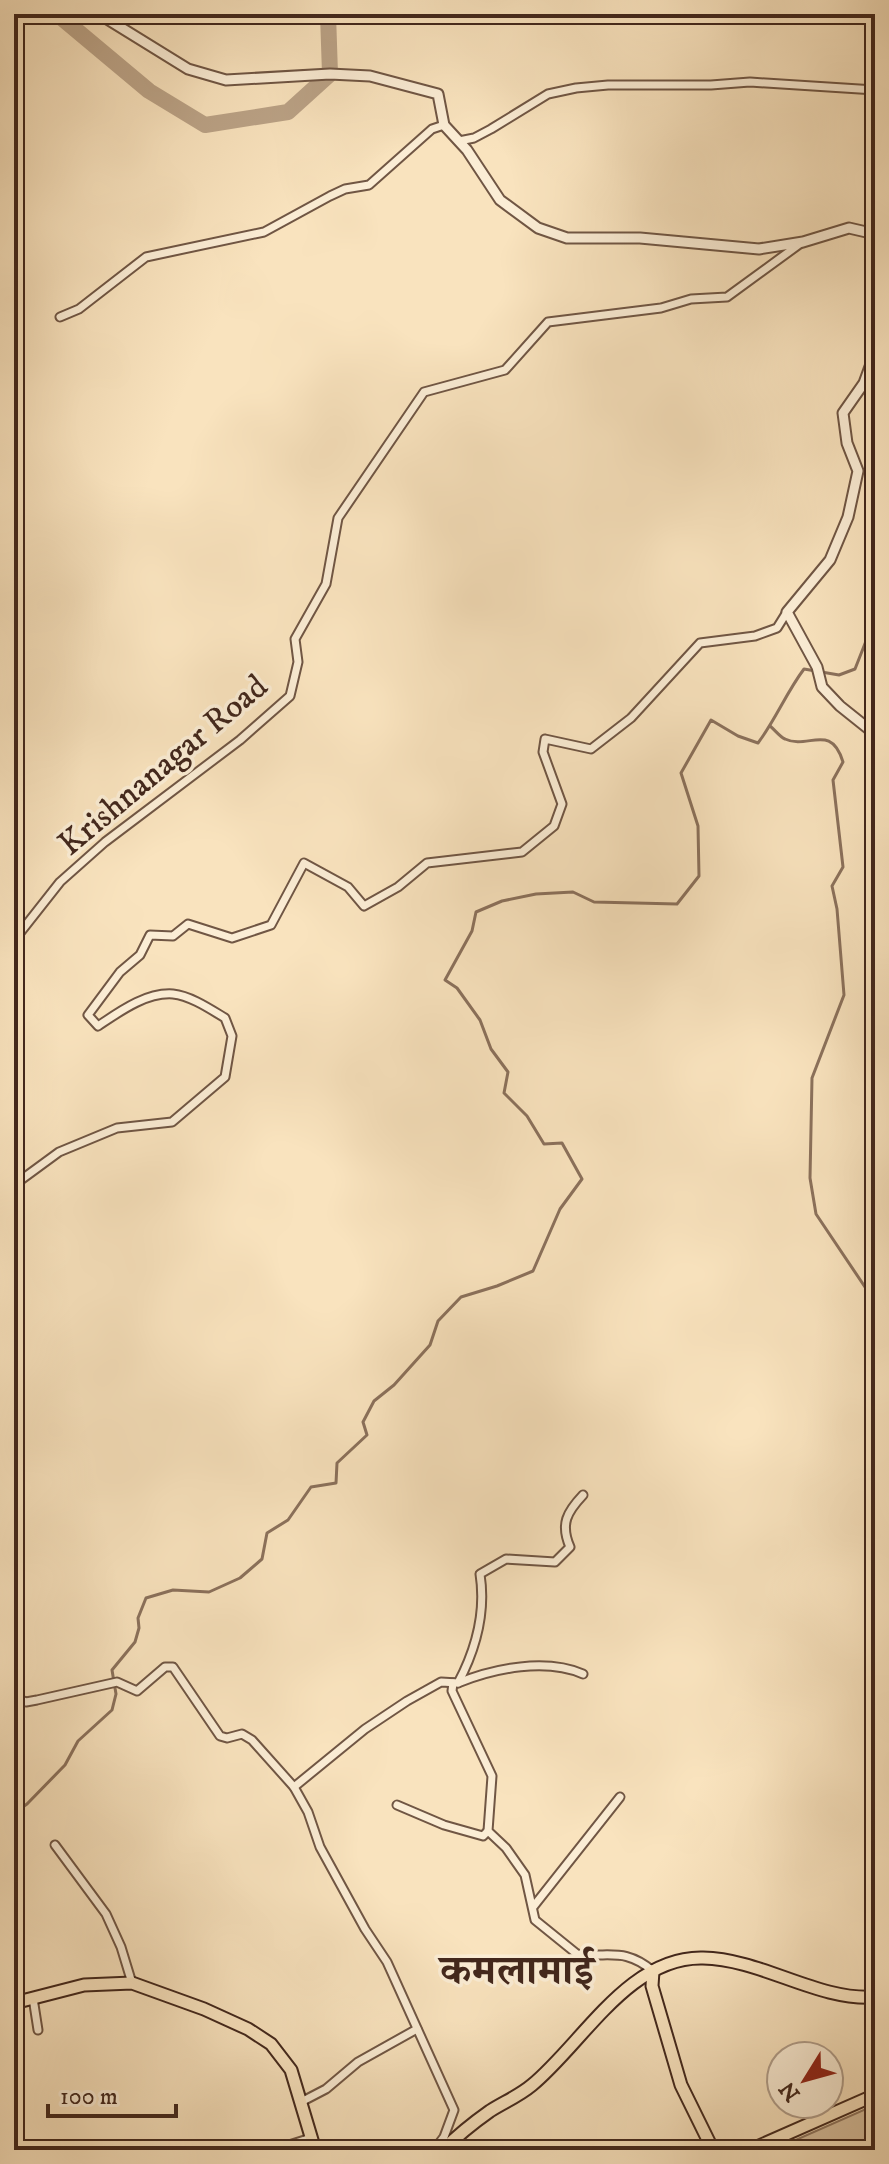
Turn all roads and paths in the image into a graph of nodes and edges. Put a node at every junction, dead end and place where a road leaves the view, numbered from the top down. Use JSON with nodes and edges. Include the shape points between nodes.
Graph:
{"nodes":[{"id":1,"x":99,"y":14,"type":"edge"},
{"id":2,"x":875,"y":90,"type":"edge"},
{"id":3,"x":444,"y":125,"type":"junction"},
{"id":4,"x":459,"y":141,"type":"junction"},
{"id":5,"x":875,"y":234,"type":"edge"},
{"id":6,"x":803,"y":242,"type":"junction"},
{"id":7,"x":60,"y":317,"type":"dead end"},
{"id":8,"x":875,"y":353,"type":"edge"},
{"id":9,"x":787,"y":612,"type":"junction"},
{"id":10,"x":875,"y":734,"type":"edge"},
{"id":11,"x":14,"y":946,"type":"edge"},
{"id":12,"x":14,"y":1185,"type":"edge"},
{"id":13,"x":583,"y":1495,"type":"dead end"},
{"id":14,"x":583,"y":1674,"type":"dead end"},
{"id":15,"x":455,"y":1683,"type":"junction"},
{"id":16,"x":14,"y":1697,"type":"edge"},
{"id":17,"x":294,"y":1787,"type":"junction"},
{"id":18,"x":620,"y":1797,"type":"dead end"},
{"id":19,"x":397,"y":1805,"type":"dead end"},
{"id":20,"x":488,"y":1831,"type":"junction"},
{"id":21,"x":55,"y":1845,"type":"dead end"},
{"id":22,"x":533,"y":1907,"type":"junction"},
{"id":23,"x":653,"y":1971,"type":"junction"},
{"id":24,"x":132,"y":1983,"type":"junction"},
{"id":25,"x":875,"y":1997,"type":"edge"},
{"id":26,"x":33,"y":1998,"type":"junction"},
{"id":27,"x":14,"y":2003,"type":"edge"},
{"id":28,"x":417,"y":2029,"type":"junction"},
{"id":29,"x":38,"y":2030,"type":"dead end"},
{"id":30,"x":875,"y":2095,"type":"edge"},
{"id":31,"x":301,"y":2102,"type":"junction"},
{"id":32,"x":14,"y":2123,"type":"edge"},
{"id":33,"x":313,"y":2144,"type":"edge"},
{"id":34,"x":20,"y":2150,"type":"edge"},
{"id":35,"x":273,"y":2150,"type":"edge"},
{"id":36,"x":434,"y":2150,"type":"edge"},
{"id":37,"x":443,"y":2150,"type":"edge"},
{"id":38,"x":713,"y":2150,"type":"edge"},
{"id":39,"x":750,"y":2150,"type":"edge"}],
"edges":[{"from":1,"to":3,"type":"street","via":[[188,69],[226,80],[370,76],[438,94]]},
{"from":2,"to":4,"type":"street","via":[[750,82],[576,88],[548,94],[491,129]]},
{"from":3,"to":4,"type":"street"},
{"from":3,"to":7,"type":"street","via":[[432,129],[369,185],[345,189],[264,232],[146,257],[79,309]]},
{"from":4,"to":6,"type":"street","via":[[500,200],[538,228],[567,238],[640,238],[759,249]]},
{"from":5,"to":6,"type":"street","via":[[849,228]]},
{"from":6,"to":11,"type":"street","name":"Krishnanagar Road","via":[[727,297],[548,322],[505,370],[424,392],[338,518],[326,584],[295,639],[298,662],[290,696],[60,882]]},
{"from":8,"to":9,"type":"street","via":[[864,383],[843,413],[858,471],[848,517],[830,560]]},
{"from":9,"to":10,"type":"street","via":[[822,687]]},
{"from":9,"to":12,"type":"street","via":[[777,628],[755,636],[700,643],[631,718],[591,749],[545,739],[543,752],[562,804],[554,826],[522,852],[427,863],[364,906],[348,887],[304,863],[271,925],[232,938],[188,924],[173,936],[150,935],[140,955],[88,1015],[98,1026],[134,1002],[172,994],[198,1003],[225,1018],[232,1036],[225,1077],[172,1122],[117,1128],[59,1152]]},
{"from":13,"to":15,"type":"street","via":[[564,1521],[570,1547],[555,1562],[506,1559],[480,1574],[483,1595],[473,1654]]},
{"from":14,"to":15,"type":"street","via":[[567,1667],[524,1667]]},
{"from":15,"to":17,"type":"street","via":[[441,1682],[397,1708]]},
{"from":15,"to":20,"type":"street","via":[[452,1691],[492,1776]]},
{"from":16,"to":17,"type":"street","via":[[26,1702],[117,1682],[137,1691],[165,1667],[173,1667],[220,1736],[242,1734],[252,1740]]},
{"from":17,"to":28,"type":"street","via":[[320,1847],[387,1962]]},
{"from":18,"to":22,"type":"street"},
{"from":19,"to":20,"type":"street","via":[[467,1833],[483,1836]]},
{"from":20,"to":22,"type":"street","via":[[525,1875]]},
{"from":21,"to":24,"type":"street","via":[[106,1914]]},
{"from":22,"to":23,"type":"street","via":[[535,1920],[577,1954],[613,1953],[638,1959]]},
{"from":23,"to":25,"type":"main road","via":[[676,1961],[705,1958],[830,1992]]},
{"from":23,"to":37,"type":"main road","via":[[619,1995],[533,2084],[466,2128]]},
{"from":23,"to":38,"type":"main road","via":[[652,1986],[681,2085]]},
{"from":24,"to":26,"type":"main road","via":[[84,1985]]},
{"from":24,"to":31,"type":"main road","via":[[265,2039],[291,2070]]},
{"from":26,"to":27,"type":"main road"},
{"from":26,"to":29,"type":"street"},
{"from":28,"to":31,"type":"street"},
{"from":28,"to":36,"type":"street","via":[[454,2110]]},
{"from":30,"to":39,"type":"main road"},
{"from":31,"to":33,"type":"main road"},
{"from":32,"to":34,"type":"street"},
{"from":33,"to":35,"type":"street"}]}
